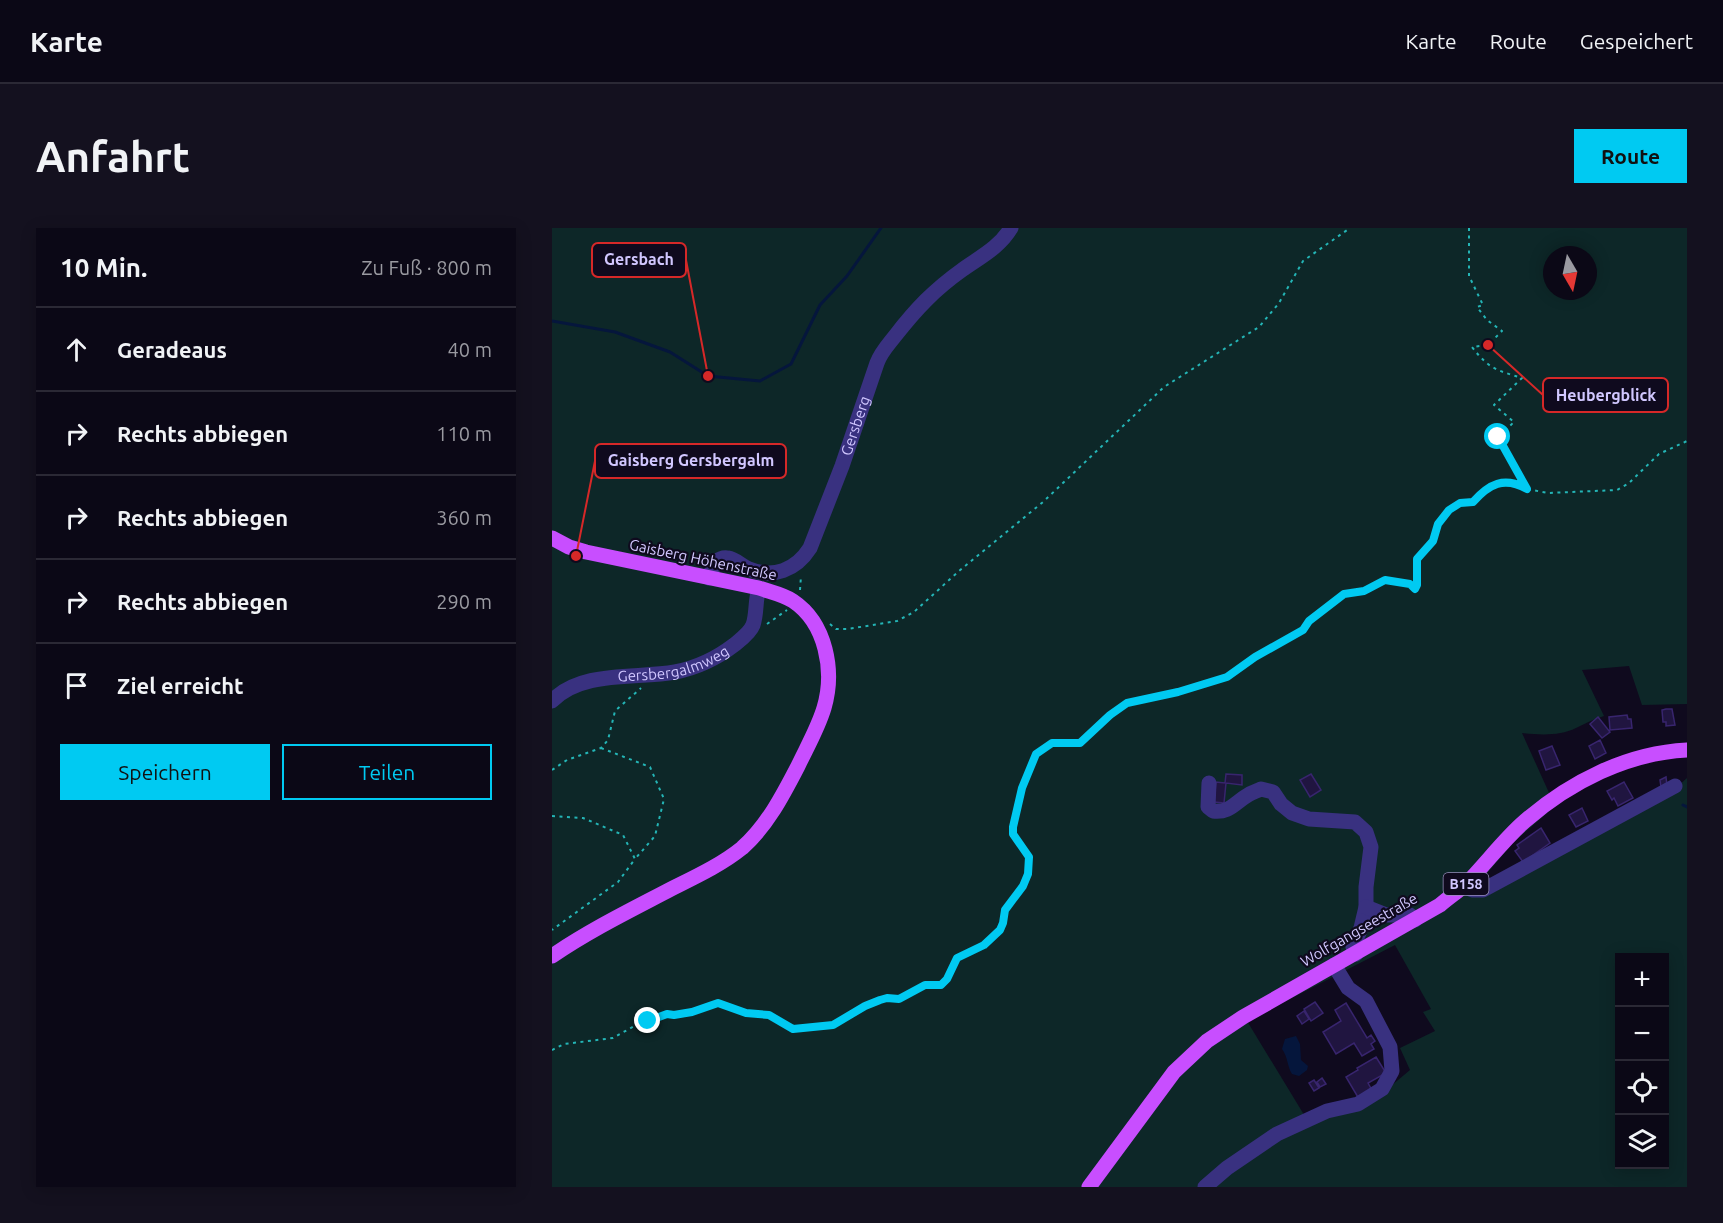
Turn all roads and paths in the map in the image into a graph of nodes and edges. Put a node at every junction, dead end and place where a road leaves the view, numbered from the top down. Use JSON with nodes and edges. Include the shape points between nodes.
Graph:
{"nodes":[{"id":1,"x":1011,"y":228,"type":"edge"},
{"id":2,"x":1350,"y":228,"type":"edge"},
{"id":3,"x":1469,"y":228,"type":"edge"},
{"id":4,"x":1687,"y":441,"type":"edge"},
{"id":5,"x":1527,"y":489,"type":"junction"},
{"id":6,"x":552,"y":538,"type":"edge"},
{"id":7,"x":804,"y":556,"type":"junction"},
{"id":8,"x":709,"y":578,"type":"junction"},
{"id":9,"x":759,"y":588,"type":"junction"},
{"id":10,"x":798,"y":605,"type":"junction"},
{"id":11,"x":827,"y":622,"type":"dead end"},
{"id":12,"x":656,"y":674,"type":"junction"},
{"id":13,"x":552,"y":701,"type":"edge"},
{"id":14,"x":601,"y":748,"type":"junction"},
{"id":15,"x":1683,"y":750,"type":"edge"},
{"id":16,"x":552,"y":770,"type":"edge"},
{"id":17,"x":1209,"y":783,"type":"dead end"},
{"id":18,"x":1675,"y":786,"type":"dead end"},
{"id":19,"x":552,"y":816,"type":"edge"},
{"id":20,"x":635,"y":859,"type":"junction"},
{"id":21,"x":1464,"y":885,"type":"junction"},
{"id":22,"x":1366,"y":907,"type":"junction"},
{"id":23,"x":1415,"y":920,"type":"junction"},
{"id":24,"x":552,"y":930,"type":"edge"},
{"id":25,"x":1356,"y":954,"type":"junction"},
{"id":26,"x":552,"y":956,"type":"edge"},
{"id":27,"x":1334,"y":965,"type":"junction"},
{"id":28,"x":552,"y":1050,"type":"edge"},
{"id":29,"x":1089,"y":1187,"type":"edge"},
{"id":30,"x":1205,"y":1187,"type":"edge"}],
"edges":[{"from":1,"to":7,"type":"street","name":"Gersberg","via":[[991,251],[930,295],[884,349],[835,487]]},
{"from":2,"to":11,"type":"path","via":[[1303,261],[1282,298],[1259,327],[1164,387],[1044,502],[914,612],[897,621],[848,629],[836,629]]},
{"from":3,"to":5,"type":"path","via":[[1469,276],[1483,305],[1476,307],[1502,331],[1488,345],[1472,347],[1493,370],[1522,378],[1494,405],[1514,422],[1498,437]]},
{"from":4,"to":5,"type":"path","via":[[1659,454],[1629,483],[1617,489],[1548,493]]},
{"from":5,"to":28,"type":"path","via":[[1518,483],[1502,482],[1488,487],[1473,502],[1460,503],[1449,510],[1438,524],[1433,541],[1417,559],[1415,589],[1410,584],[1385,580],[1364,591],[1344,594],[1303,630],[1227,677],[1127,703],[1080,743],[1052,743],[1036,754],[1022,788],[1013,827],[1013,834],[1029,857],[1028,874],[1005,910],[1000,930],[984,945],[957,958],[941,985],[925,985],[899,999],[880,1000],[821,1028],[793,1029],[769,1015],[746,1013],[718,1003],[692,1012],[655,1017],[613,1038],[564,1044]]},
{"from":6,"to":8,"type":"main road","name":"Gaisberg Höhenstraße","via":[[577,550]]},
{"from":7,"to":8,"type":"street","via":[[789,569],[772,573],[750,570],[724,558],[715,562]]},
{"from":7,"to":10,"type":"path"},
{"from":8,"to":9,"type":"main road","name":"Gaisberg Höhenstraße"},
{"from":9,"to":10,"type":"main road","name":"Gaisberg Höhenstraße"},
{"from":9,"to":12,"type":"street","name":"Gersbergalmweg","via":[[752,626],[739,640],[704,662]]},
{"from":10,"to":26,"type":"main road","name":"Gaisberg Höhenstraße","via":[[814,624],[826,650],[828,685],[820,720],[790,782],[760,828],[733,854],[583,935]]},
{"from":12,"to":13,"type":"street","name":"Gersbergalmweg","via":[[630,674],[573,686]]},
{"from":12,"to":14,"type":"path","via":[[615,711],[608,740]]},
{"from":14,"to":16,"type":"path"},
{"from":14,"to":20,"type":"path","via":[[650,767],[664,799],[656,836]]},
{"from":15,"to":21,"type":"main road","name":"Wolfgangseestraße","number":"B158","via":[[1610,767],[1561,792],[1523,822]]},
{"from":17,"to":22,"type":"street","via":[[1208,807],[1213,811],[1232,808],[1262,789],[1273,792],[1292,813],[1309,819],[1355,822],[1366,832],[1371,847]]},
{"from":18,"to":21,"type":"street","via":[[1483,891]]},
{"from":19,"to":20,"type":"path","via":[[584,818],[623,835]]},
{"from":20,"to":24,"type":"path","via":[[618,882]]},
{"from":21,"to":23,"type":"main road","name":"Wolfgangseestraße","number":"B158"},
{"from":22,"to":23,"type":"street","via":[[1386,915],[1410,915]]},
{"from":22,"to":25,"type":"street","via":[[1353,947]]},
{"from":23,"to":25,"type":"main road","name":"Wolfgangseestraße","number":"B158"},
{"from":25,"to":27,"type":"main road","name":"Wolfgangseestraße","number":"B158"},
{"from":27,"to":29,"type":"main road","name":"Wolfgangseestraße","number":"B158","via":[[1243,1017],[1201,1047],[1166,1081]]},
{"from":27,"to":30,"type":"street","via":[[1348,988],[1366,1001],[1390,1047],[1392,1071],[1382,1089],[1358,1104],[1327,1111],[1277,1134]]}]}
